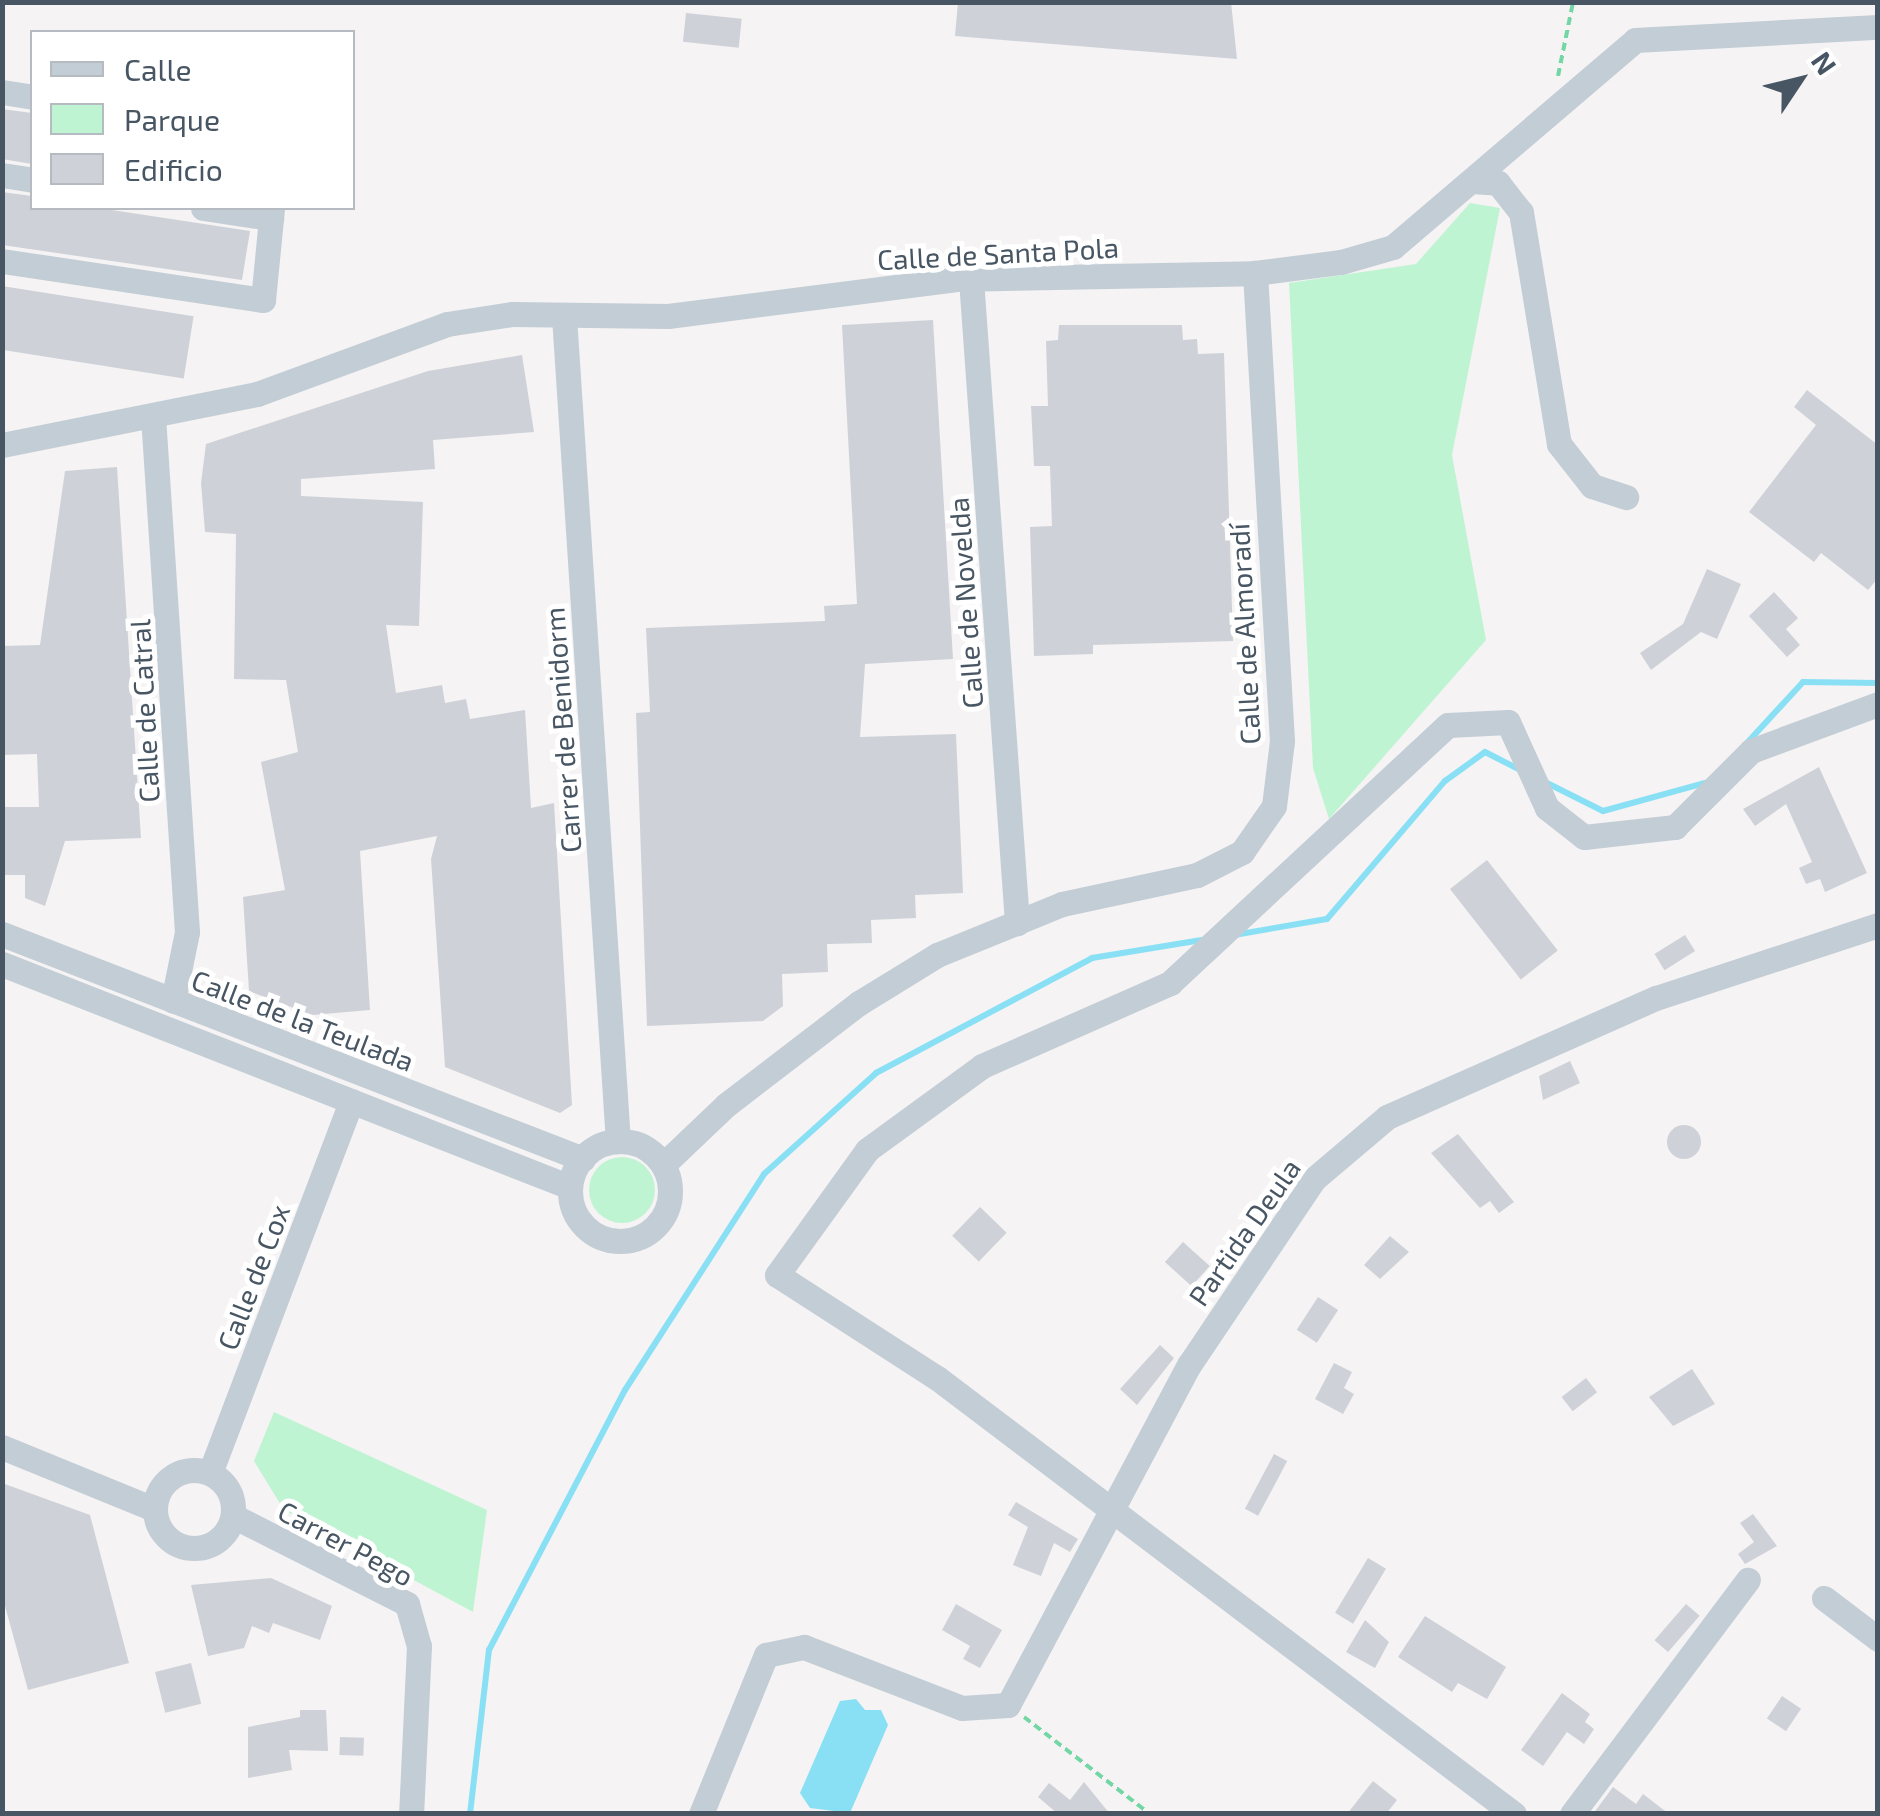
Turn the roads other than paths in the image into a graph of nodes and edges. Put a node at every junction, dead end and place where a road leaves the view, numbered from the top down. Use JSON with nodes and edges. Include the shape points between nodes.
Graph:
{"nodes":[{"id":1,"x":1878,"y":27,"type":"edge"},
{"id":2,"x":2,"y":92,"type":"edge"},
{"id":3,"x":30,"y":97,"type":"edge"},
{"id":4,"x":2,"y":175,"type":"edge"},
{"id":5,"x":30,"y":180,"type":"edge"},
{"id":6,"x":1472,"y":181,"type":"junction"},
{"id":7,"x":230,"y":210,"type":"edge"},
{"id":8,"x":271,"y":213,"type":"edge"},
{"id":9,"x":2,"y":261,"type":"edge"},
{"id":10,"x":1255,"y":273,"type":"junction"},
{"id":11,"x":971,"y":278,"type":"junction"},
{"id":12,"x":564,"y":316,"type":"junction"},
{"id":13,"x":153,"y":416,"type":"junction"},
{"id":14,"x":2,"y":445,"type":"edge"},
{"id":15,"x":1626,"y":497,"type":"dead end"},
{"id":16,"x":1878,"y":704,"type":"edge"},
{"id":17,"x":1017,"y":922,"type":"junction"},
{"id":18,"x":1878,"y":925,"type":"edge"},
{"id":19,"x":2,"y":934,"type":"edge"},
{"id":20,"x":2,"y":964,"type":"edge"},
{"id":21,"x":173,"y":1001,"type":"junction"},
{"id":22,"x":351,"y":1101,"type":"junction"},
{"id":23,"x":618,"y":1141,"type":"junction"},
{"id":24,"x":584,"y":1159,"type":"junction"},
{"id":25,"x":664,"y":1165,"type":"junction"},
{"id":26,"x":570,"y":1187,"type":"junction"},
{"id":27,"x":2,"y":1447,"type":"edge"},
{"id":28,"x":210,"y":1473,"type":"junction"},
{"id":29,"x":154,"y":1509,"type":"junction"},
{"id":30,"x":1109,"y":1510,"type":"junction"},
{"id":31,"x":233,"y":1516,"type":"junction"},
{"id":32,"x":1748,"y":1580,"type":"dead end"},
{"id":33,"x":1824,"y":1598,"type":"dead end"},
{"id":34,"x":1878,"y":1639,"type":"edge"},
{"id":35,"x":411,"y":1814,"type":"edge"},
{"id":36,"x":702,"y":1814,"type":"edge"},
{"id":37,"x":1514,"y":1814,"type":"edge"},
{"id":38,"x":1572,"y":1814,"type":"edge"}],
"edges":[{"from":1,"to":6,"type":"street","name":"Calle de Santa Pola","via":[[1635,40]]},
{"from":2,"to":3,"type":"street"},
{"from":4,"to":5,"type":"street"},
{"from":6,"to":10,"type":"street","name":"Calle de Santa Pola","via":[[1394,246]]},
{"from":6,"to":15,"type":"street","via":[[1498,183],[1521,212],[1558,444],[1592,486]]},
{"from":7,"to":8,"type":"street"},
{"from":8,"to":9,"type":"street","via":[[263,300]]},
{"from":10,"to":11,"type":"street","name":"Calle de Santa Pola"},
{"from":10,"to":17,"type":"street","name":"Calle de Almoradí","via":[[1282,742],[1274,806],[1242,852],[1197,875],[1062,904]]},
{"from":11,"to":12,"type":"street","name":"Calle de Santa Pola","via":[[668,316]]},
{"from":11,"to":17,"type":"street","name":"Calle de Novelda"},
{"from":12,"to":13,"type":"street","name":"Calle de Santa Pola","via":[[512,314],[446,324],[257,394]]},
{"from":12,"to":23,"type":"street","name":"Carrer de Benidorm"},
{"from":13,"to":14,"type":"street","name":"Calle de Santa Pola"},
{"from":13,"to":21,"type":"street","name":"Calle de Catral","via":[[186,932]]},
{"from":16,"to":30,"type":"street","via":[[1751,751],[1675,827],[1584,837],[1547,808],[1508,722],[1448,726],[1170,983],[982,1066],[867,1150],[776,1275],[937,1378]]},
{"from":17,"to":25,"type":"street","name":"Calle de Almoradí","via":[[937,956],[859,1004],[726,1104]]},
{"from":18,"to":30,"type":"street","name":"Partida Deula","via":[[1656,998],[1387,1117],[1314,1179],[1189,1364]]},
{"from":19,"to":21,"type":"street","name":"Calle de la Teulada"},
{"from":20,"to":22,"type":"street","name":"Calle de la Teulada"},
{"from":21,"to":24,"type":"street","name":"Calle de la Teulada"},
{"from":22,"to":26,"type":"street","name":"Calle de la Teulada"},
{"from":22,"to":28,"type":"street","name":"Calle de Cox"},
{"from":23,"to":24,"type":"street"},
{"from":23,"to":25,"type":"street","via":[[646,1148]]},
{"from":24,"to":26,"type":"street"},
{"from":25,"to":26,"type":"street","via":[[668,1206],[637,1239],[591,1232]]},
{"from":27,"to":29,"type":"street"},
{"from":28,"to":29,"type":"street","via":[[173,1475]]},
{"from":28,"to":31,"type":"street","via":[[231,1496]]},
{"from":29,"to":31,"type":"street","via":[[164,1535],[192,1548],[219,1540]]},
{"from":30,"to":36,"type":"street","name":"Partida Deula","via":[[1008,1705],[962,1708],[804,1646],[766,1655]]},
{"from":30,"to":37,"type":"street"},
{"from":31,"to":35,"type":"street","name":"Carrer Pego","via":[[407,1604],[420,1646]]},
{"from":32,"to":38,"type":"street"},
{"from":33,"to":34,"type":"street"}]}
